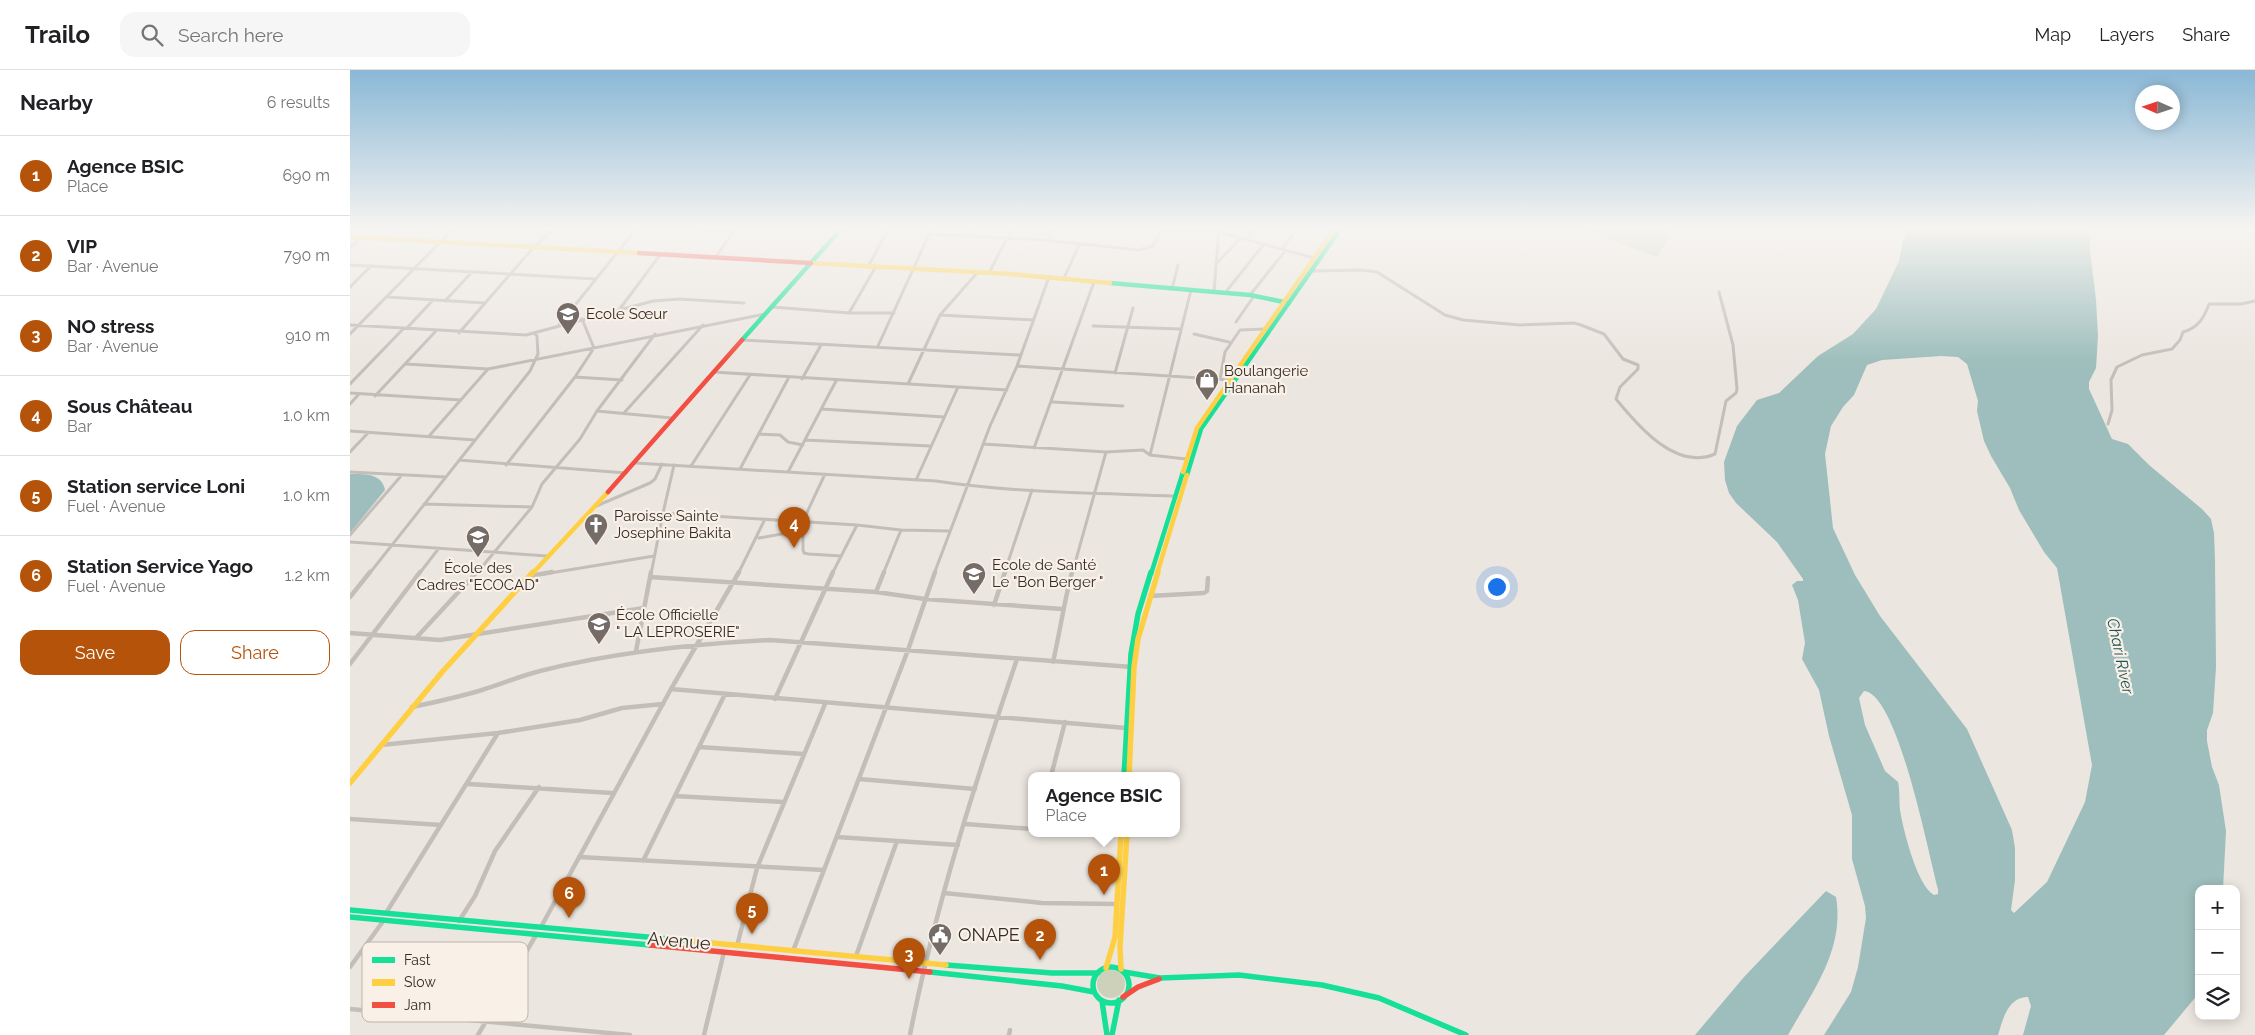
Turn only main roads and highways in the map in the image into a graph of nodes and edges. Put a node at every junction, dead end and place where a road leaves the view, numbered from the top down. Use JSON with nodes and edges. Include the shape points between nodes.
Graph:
{"nodes":[{"id":1,"x":803,"y":273,"type":"edge"},
{"id":2,"x":990,"y":273,"type":"edge"},
{"id":3,"x":1305,"y":273,"type":"edge"},
{"id":4,"x":1310,"y":273,"type":"edge"},
{"id":5,"x":1287,"y":302,"type":"junction"},
{"id":6,"x":1169,"y":523,"type":"junction"},
{"id":7,"x":1131,"y":667,"type":"junction"},
{"id":8,"x":1124,"y":772,"type":"edge"},
{"id":9,"x":1129,"y":772,"type":"edge"},
{"id":10,"x":351,"y":781,"type":"edge"},
{"id":11,"x":1123,"y":837,"type":"edge"},
{"id":12,"x":1123,"y":837,"type":"edge"},
{"id":13,"x":350,"y":910,"type":"edge"},
{"id":14,"x":350,"y":917,"type":"edge"},
{"id":15,"x":1106,"y":968,"type":"junction"},
{"id":16,"x":1123,"y":970,"type":"junction"},
{"id":17,"x":1098,"y":974,"type":"junction"},
{"id":18,"x":1160,"y":978,"type":"junction"},
{"id":19,"x":1094,"y":992,"type":"junction"},
{"id":20,"x":1121,"y":998,"type":"junction"},
{"id":21,"x":1102,"y":1001,"type":"junction"},
{"id":22,"x":1106,"y":1035,"type":"edge"},
{"id":23,"x":1112,"y":1035,"type":"edge"},
{"id":24,"x":1466,"y":1035,"type":"edge"}],
"edges":[{"from":1,"to":10,"type":"main road","via":[[626,473],[475,635]]},
{"from":2,"to":5,"type":"main road","via":[[1252,295]]},
{"from":3,"to":5,"type":"main road"},
{"from":4,"to":5,"type":"main road"},
{"from":5,"to":6,"type":"main road","via":[[1201,429]]},
{"from":5,"to":6,"type":"main road","via":[[1197,428]]},
{"from":6,"to":7,"type":"main road"},
{"from":6,"to":7,"type":"main road","via":[[1138,614]]},
{"from":7,"to":8,"type":"main road"},
{"from":7,"to":9,"type":"main road"},
{"from":11,"to":15,"type":"main road","via":[[1115,937]]},
{"from":12,"to":16,"type":"main road","via":[[1120,947]]},
{"from":13,"to":17,"type":"main road","name":"Avenue","via":[[924,963]]},
{"from":14,"to":19,"type":"main road","via":[[922,971]]},
{"from":15,"to":16,"type":"main road","via":[[1114,966]]},
{"from":15,"to":17,"type":"main road"},
{"from":16,"to":18,"type":"main road"},
{"from":16,"to":20,"type":"main road","via":[[1128,987]]},
{"from":17,"to":19,"type":"main road"},
{"from":18,"to":20,"type":"main road"},
{"from":18,"to":24,"type":"main road","via":[[1240,975],[1322,985],[1380,998]]},
{"from":19,"to":21,"type":"main road"},
{"from":20,"to":21,"type":"main road","via":[[1108,1003]]},
{"from":20,"to":23,"type":"main road"},
{"from":21,"to":22,"type":"main road"}]}
